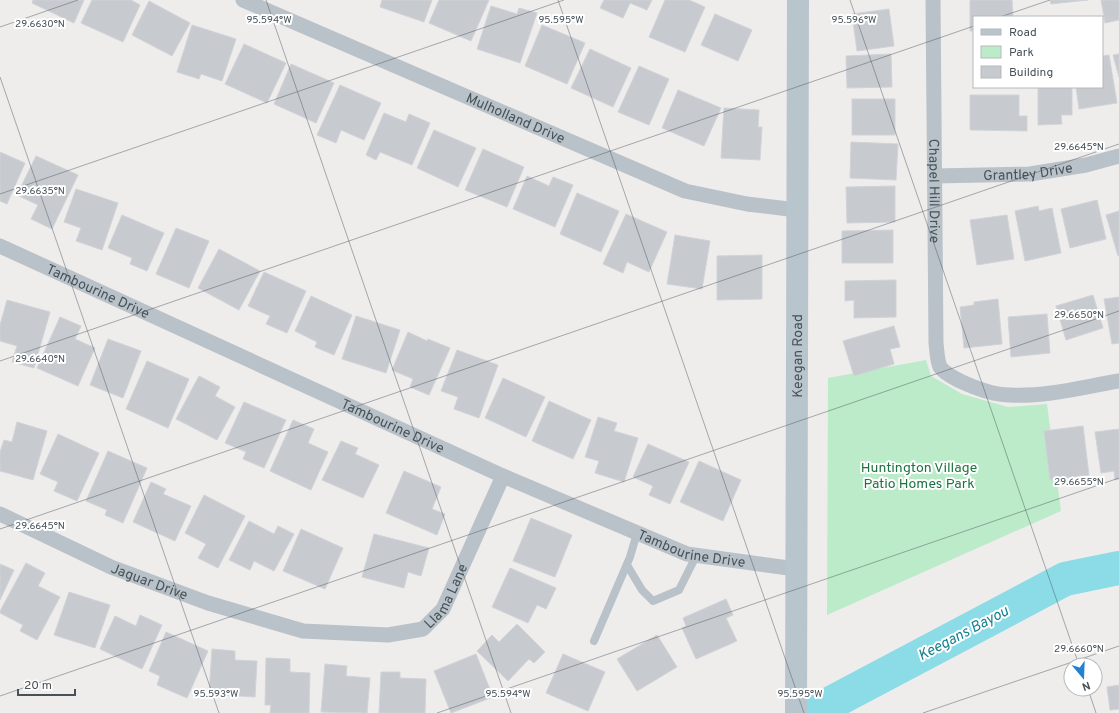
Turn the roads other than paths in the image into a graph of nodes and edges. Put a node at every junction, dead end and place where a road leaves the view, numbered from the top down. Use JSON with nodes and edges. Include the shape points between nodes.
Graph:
{"nodes":[{"id":1,"x":243,"y":0,"type":"edge"},
{"id":2,"x":798,"y":0,"type":"edge"},
{"id":3,"x":934,"y":0,"type":"edge"},
{"id":4,"x":1119,"y":156,"type":"edge"},
{"id":5,"x":935,"y":176,"type":"junction"},
{"id":6,"x":797,"y":210,"type":"junction"},
{"id":7,"x":0,"y":246,"type":"edge"},
{"id":8,"x":1119,"y":381,"type":"edge"},
{"id":9,"x":503,"y":476,"type":"junction"},
{"id":10,"x":0,"y":514,"type":"edge"},
{"id":11,"x":637,"y":533,"type":"junction"},
{"id":12,"x":696,"y":556,"type":"junction"},
{"id":13,"x":626,"y":565,"type":"junction"},
{"id":14,"x":796,"y":569,"type":"junction"},
{"id":15,"x":306,"y":631,"type":"joint"},
{"id":16,"x":594,"y":641,"type":"dead end"},
{"id":17,"x":796,"y":713,"type":"edge"}],
"edges":[{"from":1,"to":6,"type":"street","name":"Mulholland Drive","via":[[685,191],[746,204]]},
{"from":2,"to":6,"type":"street","name":"Keegan Road"},
{"from":3,"to":5,"type":"street","name":"Chapel Hill Drive"},
{"from":4,"to":5,"type":"street","name":"Grantley Drive","via":[[1086,165],[1030,174]]},
{"from":5,"to":8,"type":"street","name":"Chapel Hill Drive","via":[[937,358],[941,368],[966,384],[1009,395],[1050,393]]},
{"from":6,"to":14,"type":"street","name":"Keegan Road"},
{"from":7,"to":9,"type":"street","name":"Tambourine Drive"},
{"from":9,"to":11,"type":"street","name":"Tambourine Drive"},
{"from":9,"to":15,"type":"street","name":"Llama Lane","via":[[443,609],[423,628],[388,635]]},
{"from":10,"to":15,"type":"street","name":"Jaguar Drive","via":[[111,567],[208,603]]},
{"from":11,"to":12,"type":"street","name":"Tambourine Drive"},
{"from":11,"to":13,"type":"lane"},
{"from":12,"to":13,"type":"lane","via":[[679,590],[654,601],[642,590]]},
{"from":12,"to":14,"type":"street","name":"Tambourine Drive"},
{"from":13,"to":16,"type":"lane"},
{"from":14,"to":17,"type":"street","name":"Keegan Road"}]}
